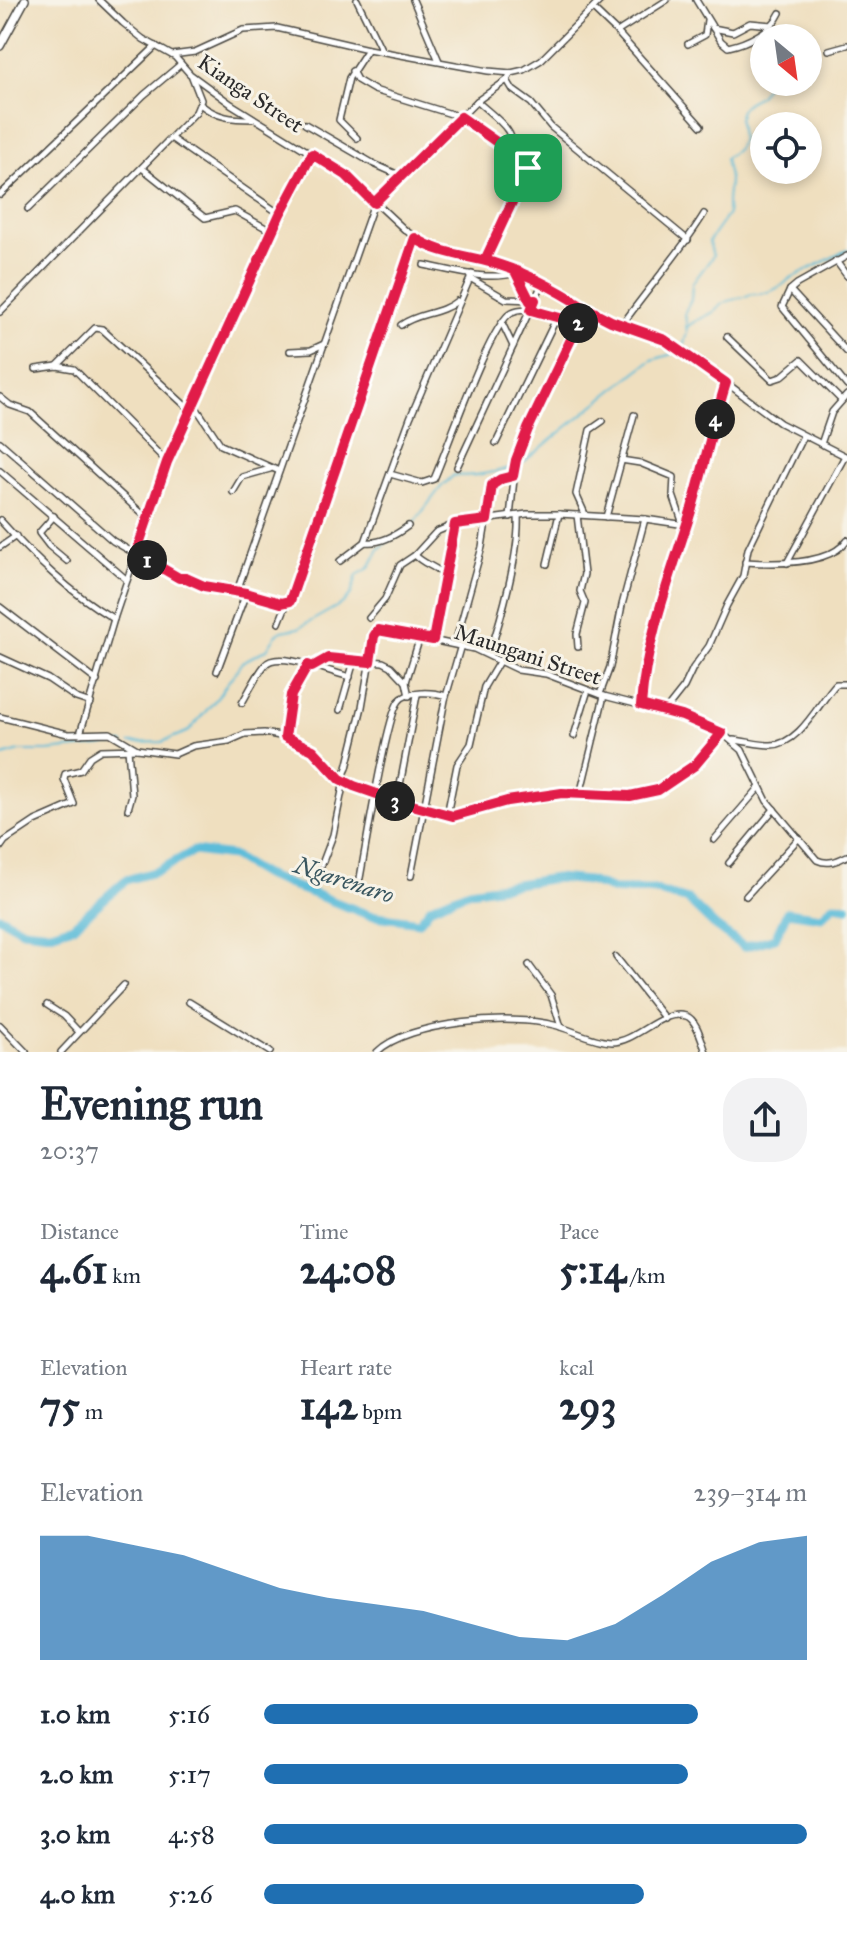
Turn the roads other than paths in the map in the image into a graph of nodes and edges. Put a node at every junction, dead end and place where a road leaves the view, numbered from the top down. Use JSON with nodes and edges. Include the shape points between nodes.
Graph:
{"nodes":[{"id":1,"x":25,"y":0,"type":"edge"},
{"id":2,"x":99,"y":0,"type":"edge"},
{"id":3,"x":357,"y":0,"type":"edge"},
{"id":4,"x":413,"y":0,"type":"edge"},
{"id":5,"x":601,"y":0,"type":"edge"},
{"id":6,"x":667,"y":0,"type":"edge"},
{"id":7,"x":696,"y":0,"type":"edge"},
{"id":8,"x":593,"y":9,"type":"junction"},
{"id":9,"x":780,"y":13,"type":"dead end"},
{"id":10,"x":707,"y":19,"type":"junction"},
{"id":11,"x":762,"y":24,"type":"edge"},
{"id":12,"x":774,"y":24,"type":"edge"},
{"id":13,"x":713,"y":28,"type":"junction"},
{"id":14,"x":617,"y":32,"type":"junction"},
{"id":15,"x":750,"y":36,"type":"edge"},
{"id":16,"x":688,"y":44,"type":"dead end"},
{"id":17,"x":847,"y":45,"type":"edge"},
{"id":18,"x":0,"y":46,"type":"edge"},
{"id":19,"x":156,"y":46,"type":"junction"},
{"id":20,"x":368,"y":49,"type":"junction"},
{"id":21,"x":829,"y":50,"type":"dead end"},
{"id":22,"x":383,"y":52,"type":"junction"},
{"id":23,"x":170,"y":55,"type":"junction"},
{"id":24,"x":440,"y":62,"type":"junction"},
{"id":25,"x":181,"y":64,"type":"junction"},
{"id":26,"x":352,"y":71,"type":"junction"},
{"id":27,"x":511,"y":73,"type":"junction"},
{"id":28,"x":190,"y":74,"type":"junction"},
{"id":29,"x":507,"y":80,"type":"junction"},
{"id":30,"x":477,"y":101,"type":"junction"},
{"id":31,"x":201,"y":105,"type":"junction"},
{"id":32,"x":461,"y":117,"type":"junction"},
{"id":33,"x":254,"y":119,"type":"junction"},
{"id":34,"x":305,"y":124,"type":"dead end"},
{"id":35,"x":701,"y":126,"type":"dead end"},
{"id":36,"x":357,"y":138,"type":"dead end"},
{"id":37,"x":172,"y":139,"type":"junction"},
{"id":38,"x":312,"y":154,"type":"junction"},
{"id":39,"x":510,"y":154,"type":"junction"},
{"id":40,"x":142,"y":168,"type":"junction"},
{"id":41,"x":401,"y":176,"type":"junction"},
{"id":42,"x":0,"y":195,"type":"edge"},
{"id":43,"x":374,"y":203,"type":"junction"},
{"id":44,"x":28,"y":209,"type":"dead end"},
{"id":45,"x":280,"y":214,"type":"junction"},
{"id":46,"x":704,"y":214,"type":"dead end"},
{"id":47,"x":273,"y":232,"type":"junction"},
{"id":48,"x":415,"y":238,"type":"junction"},
{"id":49,"x":688,"y":240,"type":"junction"},
{"id":50,"x":847,"y":256,"type":"edge"},
{"id":51,"x":485,"y":260,"type":"junction"},
{"id":52,"x":836,"y":261,"type":"junction"},
{"id":53,"x":424,"y":265,"type":"dead end"},
{"id":54,"x":518,"y":273,"type":"junction"},
{"id":55,"x":471,"y":276,"type":"junction"},
{"id":56,"x":847,"y":276,"type":"edge"},
{"id":57,"x":543,"y":282,"type":"junction"},
{"id":58,"x":790,"y":290,"type":"junction"},
{"id":59,"x":461,"y":298,"type":"junction"},
{"id":60,"x":532,"y":301,"type":"junction"},
{"id":61,"x":586,"y":308,"type":"junction"},
{"id":62,"x":531,"y":310,"type":"junction"},
{"id":63,"x":0,"y":312,"type":"edge"},
{"id":64,"x":557,"y":317,"type":"junction"},
{"id":65,"x":502,"y":322,"type":"junction"},
{"id":66,"x":578,"y":323,"type":"junction"},
{"id":67,"x":401,"y":325,"type":"dead end"},
{"id":68,"x":622,"y":325,"type":"junction"},
{"id":69,"x":727,"y":337,"type":"dead end"},
{"id":70,"x":325,"y":343,"type":"junction"},
{"id":71,"x":513,"y":346,"type":"junction"},
{"id":72,"x":290,"y":351,"type":"dead end"},
{"id":73,"x":847,"y":352,"type":"edge"},
{"id":74,"x":57,"y":366,"type":"junction"},
{"id":75,"x":36,"y":369,"type":"dead end"},
{"id":76,"x":726,"y":383,"type":"junction"},
{"id":77,"x":847,"y":386,"type":"edge"},
{"id":78,"x":0,"y":397,"type":"edge"},
{"id":79,"x":844,"y":398,"type":"edge"},
{"id":80,"x":193,"y":403,"type":"junction"},
{"id":81,"x":190,"y":410,"type":"junction"},
{"id":82,"x":634,"y":415,"type":"dead end"},
{"id":83,"x":603,"y":421,"type":"dead end"},
{"id":84,"x":803,"y":436,"type":"junction"},
{"id":85,"x":0,"y":442,"type":"edge"},
{"id":86,"x":496,"y":443,"type":"dead end"},
{"id":87,"x":821,"y":444,"type":"junction"},
{"id":88,"x":846,"y":457,"type":"edge"},
{"id":89,"x":621,"y":460,"type":"junction"},
{"id":90,"x":167,"y":462,"type":"junction"},
{"id":91,"x":457,"y":467,"type":"dead end"},
{"id":92,"x":271,"y":469,"type":"junction"},
{"id":93,"x":0,"y":471,"type":"edge"},
{"id":94,"x":279,"y":471,"type":"junction"},
{"id":95,"x":390,"y":474,"type":"junction"},
{"id":96,"x":513,"y":476,"type":"junction"},
{"id":97,"x":233,"y":492,"type":"dead end"},
{"id":98,"x":559,"y":514,"type":"junction"},
{"id":99,"x":577,"y":515,"type":"junction"},
{"id":100,"x":585,"y":515,"type":"junction"},
{"id":101,"x":54,"y":516,"type":"junction"},
{"id":102,"x":518,"y":516,"type":"junction"},
{"id":103,"x":510,"y":517,"type":"junction"},
{"id":104,"x":606,"y":517,"type":"junction"},
{"id":105,"x":148,"y":519,"type":"junction"},
{"id":106,"x":645,"y":519,"type":"junction"},
{"id":107,"x":0,"y":520,"type":"edge"},
{"id":108,"x":487,"y":520,"type":"junction"},
{"id":109,"x":455,"y":524,"type":"junction"},
{"id":110,"x":684,"y":525,"type":"junction"},
{"id":111,"x":408,"y":526,"type":"dead end"},
{"id":112,"x":16,"y":536,"type":"junction"},
{"id":113,"x":847,"y":540,"type":"edge"},
{"id":114,"x":365,"y":542,"type":"junction"},
{"id":115,"x":0,"y":547,"type":"edge"},
{"id":116,"x":136,"y":553,"type":"junction"},
{"id":117,"x":415,"y":555,"type":"junction"},
{"id":118,"x":67,"y":561,"type":"dead end"},
{"id":119,"x":340,"y":561,"type":"dead end"},
{"id":120,"x":745,"y":562,"type":"junction"},
{"id":121,"x":787,"y":563,"type":"junction"},
{"id":122,"x":547,"y":564,"type":"dead end"},
{"id":123,"x":446,"y":577,"type":"junction"},
{"id":124,"x":127,"y":580,"type":"junction"},
{"id":125,"x":237,"y":591,"type":"junction"},
{"id":126,"x":246,"y":593,"type":"junction"},
{"id":127,"x":287,"y":603,"type":"junction"},
{"id":128,"x":0,"y":607,"type":"edge"},
{"id":129,"x":369,"y":618,"type":"dead end"},
{"id":130,"x":114,"y":619,"type":"junction"},
{"id":131,"x":279,"y":623,"type":"dead end"},
{"id":132,"x":420,"y":637,"type":"junction"},
{"id":133,"x":433,"y":640,"type":"junction"},
{"id":134,"x":458,"y":645,"type":"junction"},
{"id":135,"x":578,"y":647,"type":"dead end"},
{"id":136,"x":489,"y":655,"type":"junction"},
{"id":137,"x":0,"y":657,"type":"edge"},
{"id":138,"x":500,"y":660,"type":"junction"},
{"id":139,"x":354,"y":661,"type":"junction"},
{"id":140,"x":370,"y":662,"type":"junction"},
{"id":141,"x":310,"y":666,"type":"junction"},
{"id":142,"x":217,"y":671,"type":"dead end"},
{"id":143,"x":350,"y":677,"type":"junction"},
{"id":144,"x":97,"y":681,"type":"junction"},
{"id":145,"x":406,"y":682,"type":"junction"},
{"id":146,"x":847,"y":684,"type":"edge"},
{"id":147,"x":588,"y":690,"type":"junction"},
{"id":148,"x":417,"y":695,"type":"junction"},
{"id":149,"x":602,"y":695,"type":"junction"},
{"id":150,"x":409,"y":696,"type":"junction"},
{"id":151,"x":446,"y":696,"type":"junction"},
{"id":152,"x":91,"y":703,"type":"junction"},
{"id":153,"x":242,"y":703,"type":"dead end"},
{"id":154,"x":641,"y":705,"type":"junction"},
{"id":155,"x":340,"y":710,"type":"dead end"},
{"id":156,"x":665,"y":711,"type":"junction"},
{"id":157,"x":0,"y":717,"type":"edge"},
{"id":158,"x":8,"y":720,"type":"junction"},
{"id":159,"x":0,"y":726,"type":"edge"},
{"id":160,"x":722,"y":733,"type":"junction"},
{"id":161,"x":80,"y":734,"type":"junction"},
{"id":162,"x":574,"y":736,"type":"dead end"},
{"id":163,"x":285,"y":737,"type":"junction"},
{"id":164,"x":732,"y":740,"type":"junction"},
{"id":165,"x":128,"y":749,"type":"junction"},
{"id":166,"x":137,"y":749,"type":"junction"},
{"id":167,"x":343,"y":780,"type":"junction"},
{"id":168,"x":759,"y":788,"type":"junction"},
{"id":169,"x":579,"y":792,"type":"junction"},
{"id":170,"x":377,"y":794,"type":"junction"},
{"id":171,"x":397,"y":801,"type":"junction"},
{"id":172,"x":128,"y":809,"type":"dead end"},
{"id":173,"x":423,"y":809,"type":"junction"},
{"id":174,"x":774,"y":809,"type":"junction"},
{"id":175,"x":447,"y":815,"type":"junction"},
{"id":176,"x":799,"y":838,"type":"junction"},
{"id":177,"x":714,"y":840,"type":"dead end"},
{"id":178,"x":0,"y":848,"type":"edge"},
{"id":179,"x":847,"y":856,"type":"edge"},
{"id":180,"x":729,"y":863,"type":"dead end"},
{"id":181,"x":322,"y":864,"type":"dead end"},
{"id":182,"x":411,"y":876,"type":"dead end"},
{"id":183,"x":360,"y":878,"type":"dead end"},
{"id":184,"x":746,"y":896,"type":"dead end"},
{"id":185,"x":616,"y":957,"type":"dead end"},
{"id":186,"x":529,"y":965,"type":"dead end"},
{"id":187,"x":124,"y":985,"type":"dead end"},
{"id":188,"x":189,"y":1002,"type":"dead end"},
{"id":189,"x":47,"y":1005,"type":"dead end"},
{"id":190,"x":665,"y":1019,"type":"junction"},
{"id":191,"x":0,"y":1025,"type":"edge"},
{"id":192,"x":561,"y":1028,"type":"junction"},
{"id":193,"x":79,"y":1032,"type":"junction"},
{"id":194,"x":26,"y":1052,"type":"edge"},
{"id":195,"x":61,"y":1052,"type":"edge"},
{"id":196,"x":270,"y":1052,"type":"edge"},
{"id":197,"x":377,"y":1052,"type":"edge"},
{"id":198,"x":706,"y":1052,"type":"edge"}],
"edges":[{"from":1,"to":18,"type":"main road"},
{"from":2,"to":19,"type":"street","name":"Kianga Street"},
{"from":3,"to":22,"type":"street"},
{"from":4,"to":24,"type":"street"},
{"from":5,"to":8,"type":"street"},
{"from":6,"to":14,"type":"street"},
{"from":7,"to":10,"type":"street"},
{"from":8,"to":14,"type":"street"},
{"from":8,"to":27,"type":"street","via":[[541,60]]},
{"from":9,"to":12,"type":"street"},
{"from":10,"to":13,"type":"street"},
{"from":10,"to":16,"type":"street","via":[[705,35]]},
{"from":11,"to":13,"type":"street","via":[[750,23],[733,32]]},
{"from":13,"to":15,"type":"street","via":[[728,47]]},
{"from":14,"to":35,"type":"street"},
{"from":17,"to":21,"type":"street"},
{"from":19,"to":23,"type":"street","name":"Kianga Street"},
{"from":19,"to":42,"type":"street"},
{"from":20,"to":22,"type":"street"},
{"from":20,"to":23,"type":"street","via":[[262,27],[234,33],[195,52]]},
{"from":20,"to":26,"type":"street"},
{"from":22,"to":24,"type":"street"},
{"from":23,"to":25,"type":"street","name":"Kianga Street"},
{"from":24,"to":27,"type":"street"},
{"from":25,"to":28,"type":"street","name":"Kianga Street"},
{"from":25,"to":44,"type":"street"},
{"from":26,"to":32,"type":"street","via":[[374,90]]},
{"from":26,"to":36,"type":"street","via":[[339,120]]},
{"from":27,"to":29,"type":"street"},
{"from":28,"to":31,"type":"street"},
{"from":28,"to":33,"type":"street","name":"Kianga Street"},
{"from":29,"to":30,"type":"street"},
{"from":29,"to":49,"type":"street","via":[[551,127]]},
{"from":30,"to":32,"type":"street"},
{"from":30,"to":39,"type":"street","via":[[512,135]]},
{"from":31,"to":33,"type":"street","via":[[226,119]]},
{"from":31,"to":37,"type":"street"},
{"from":32,"to":39,"type":"street"},
{"from":32,"to":41,"type":"street"},
{"from":33,"to":38,"type":"street","name":"Kianga Street"},
{"from":34,"to":41,"type":"street"},
{"from":37,"to":40,"type":"street"},
{"from":37,"to":45,"type":"street"},
{"from":38,"to":43,"type":"street","name":"Kianga Street","via":[[346,175]]},
{"from":38,"to":45,"type":"street"},
{"from":39,"to":51,"type":"street","via":[[528,168]]},
{"from":40,"to":47,"type":"street","via":[[205,218],[235,211]]},
{"from":40,"to":63,"type":"street"},
{"from":41,"to":43,"type":"street"},
{"from":43,"to":48,"type":"street","name":"Kianga Street"},
{"from":43,"to":70,"type":"street"},
{"from":45,"to":47,"type":"street"},
{"from":46,"to":49,"type":"street"},
{"from":47,"to":80,"type":"street"},
{"from":48,"to":51,"type":"street","name":"Kianga Street","via":[[439,250]]},
{"from":48,"to":127,"type":"street"},
{"from":49,"to":68,"type":"street"},
{"from":50,"to":52,"type":"street"},
{"from":51,"to":54,"type":"street","name":"Kianga Street"},
{"from":52,"to":56,"type":"street"},
{"from":52,"to":58,"type":"street"},
{"from":53,"to":55,"type":"street"},
{"from":54,"to":55,"type":"street"},
{"from":54,"to":57,"type":"street","name":"Kianga Street"},
{"from":54,"to":60,"type":"street"},
{"from":55,"to":59,"type":"street"},
{"from":55,"to":60,"type":"street","via":[[506,299]]},
{"from":57,"to":60,"type":"street"},
{"from":57,"to":61,"type":"street","name":"Kianga Street"},
{"from":58,"to":73,"type":"street"},
{"from":58,"to":77,"type":"street","via":[[785,311]]},
{"from":59,"to":67,"type":"street"},
{"from":59,"to":95,"type":"street"},
{"from":60,"to":62,"type":"street"},
{"from":61,"to":66,"type":"street"},
{"from":61,"to":68,"type":"street","name":"Kianga Street"},
{"from":62,"to":64,"type":"street"},
{"from":62,"to":65,"type":"street","via":[[514,311]]},
{"from":62,"to":71,"type":"street"},
{"from":64,"to":66,"type":"street"},
{"from":64,"to":86,"type":"street"},
{"from":65,"to":71,"type":"street"},
{"from":65,"to":95,"type":"street","via":[[434,479],[422,483]]},
{"from":66,"to":96,"type":"street","via":[[528,429]]},
{"from":68,"to":76,"type":"street","name":"Kianga Street","via":[[665,340]]},
{"from":69,"to":79,"type":"street","via":[[772,380],[801,360]]},
{"from":70,"to":72,"type":"street"},
{"from":70,"to":94,"type":"street"},
{"from":71,"to":91,"type":"street"},
{"from":74,"to":75,"type":"street"},
{"from":74,"to":81,"type":"street","via":[[95,328],[102,329]]},
{"from":74,"to":90,"type":"street","via":[[74,369]]},
{"from":76,"to":84,"type":"street","name":"Kianga Street"},
{"from":76,"to":110,"type":"street"},
{"from":78,"to":105,"type":"street","via":[[30,412]]},
{"from":79,"to":87,"type":"street","via":[[832,412]]},
{"from":80,"to":81,"type":"street"},
{"from":80,"to":92,"type":"street","via":[[221,445]]},
{"from":81,"to":90,"type":"street"},
{"from":82,"to":89,"type":"street"},
{"from":83,"to":100,"type":"street","via":[[590,430],[576,494]]},
{"from":84,"to":87,"type":"street","name":"Kianga Street"},
{"from":84,"to":120,"type":"street"},
{"from":85,"to":116,"type":"street","via":[[113,541]]},
{"from":87,"to":88,"type":"street","name":"Kianga Street"},
{"from":88,"to":121,"type":"street"},
{"from":89,"to":104,"type":"street"},
{"from":89,"to":110,"type":"street","via":[[674,477],[673,495]]},
{"from":90,"to":105,"type":"street"},
{"from":92,"to":94,"type":"street"},
{"from":92,"to":97,"type":"street","via":[[242,477]]},
{"from":93,"to":101,"type":"street"},
{"from":94,"to":125,"type":"street"},
{"from":95,"to":114,"type":"street"},
{"from":96,"to":103,"type":"street"},
{"from":96,"to":108,"type":"street","via":[[492,485]]},
{"from":98,"to":99,"type":"street"},
{"from":98,"to":102,"type":"street"},
{"from":98,"to":122,"type":"street"},
{"from":99,"to":100,"type":"street"},
{"from":99,"to":135,"type":"street","via":[[585,603]]},
{"from":100,"to":104,"type":"street"},
{"from":101,"to":118,"type":"street","via":[[39,533]]},
{"from":101,"to":124,"type":"street"},
{"from":102,"to":103,"type":"street"},
{"from":102,"to":136,"type":"street"},
{"from":103,"to":108,"type":"street"},
{"from":104,"to":106,"type":"street"},
{"from":105,"to":116,"type":"street"},
{"from":106,"to":110,"type":"street"},
{"from":106,"to":149,"type":"street"},
{"from":107,"to":112,"type":"street"},
{"from":108,"to":109,"type":"street"},
{"from":108,"to":134,"type":"street"},
{"from":109,"to":117,"type":"street","via":[[436,532]]},
{"from":109,"to":123,"type":"street"},
{"from":110,"to":154,"type":"street","via":[[645,668]]},
{"from":111,"to":114,"type":"street"},
{"from":112,"to":115,"type":"street"},
{"from":112,"to":130,"type":"street","via":[[49,572]]},
{"from":113,"to":121,"type":"street","via":[[832,554]]},
{"from":114,"to":119,"type":"street"},
{"from":116,"to":124,"type":"street"},
{"from":116,"to":125,"type":"street","via":[[179,578]]},
{"from":117,"to":123,"type":"street"},
{"from":117,"to":129,"type":"street","via":[[397,568],[385,599]]},
{"from":120,"to":121,"type":"street"},
{"from":120,"to":156,"type":"street","via":[[709,646]]},
{"from":123,"to":133,"type":"street"},
{"from":124,"to":130,"type":"street"},
{"from":125,"to":126,"type":"street"},
{"from":126,"to":127,"type":"street"},
{"from":126,"to":142,"type":"street"},
{"from":127,"to":131,"type":"street"},
{"from":128,"to":144,"type":"street"},
{"from":130,"to":144,"type":"street"},
{"from":132,"to":133,"type":"street","name":"Maungani Street"},
{"from":132,"to":140,"type":"street","name":"Maungani Street","via":[[378,630]]},
{"from":132,"to":145,"type":"street"},
{"from":133,"to":134,"type":"street","name":"Maungani Street"},
{"from":134,"to":136,"type":"street","name":"Maungani Street"},
{"from":134,"to":151,"type":"street"},
{"from":136,"to":138,"type":"street","name":"Maungani Street"},
{"from":137,"to":152,"type":"street"},
{"from":138,"to":147,"type":"street","name":"Maungani Street"},
{"from":138,"to":175,"type":"street","via":[[484,687],[471,744],[457,765]]},
{"from":139,"to":140,"type":"street"},
{"from":139,"to":141,"type":"street","via":[[328,658]]},
{"from":139,"to":143,"type":"street"},
{"from":140,"to":145,"type":"street","via":[[387,663]]},
{"from":140,"to":167,"type":"street","name":"Maungani Street"},
{"from":141,"to":143,"type":"street"},
{"from":141,"to":153,"type":"street","via":[[288,659],[268,661]]},
{"from":141,"to":163,"type":"street","via":[[291,695]]},
{"from":143,"to":155,"type":"street"},
{"from":144,"to":152,"type":"street"},
{"from":145,"to":150,"type":"street"},
{"from":146,"to":164,"type":"street","via":[[836,684],[799,730],[781,743]]},
{"from":147,"to":149,"type":"street","name":"Maungani Street"},
{"from":147,"to":162,"type":"street"},
{"from":148,"to":150,"type":"street"},
{"from":148,"to":151,"type":"street"},
{"from":148,"to":171,"type":"street"},
{"from":149,"to":154,"type":"street","name":"Maungani Street"},
{"from":149,"to":169,"type":"street"},
{"from":150,"to":170,"type":"street","via":[[397,703]]},
{"from":151,"to":173,"type":"street"},
{"from":152,"to":161,"type":"street"},
{"from":154,"to":156,"type":"street","name":"Maungani Street"},
{"from":156,"to":160,"type":"street","name":"Maungani Street"},
{"from":157,"to":158,"type":"street"},
{"from":158,"to":159,"type":"street"},
{"from":158,"to":161,"type":"street"},
{"from":160,"to":164,"type":"street","name":"Maungani Street"},
{"from":160,"to":169,"type":"street","via":[[695,765],[663,788],[630,796]]},
{"from":161,"to":166,"type":"street","via":[[110,733]]},
{"from":163,"to":166,"type":"street","via":[[245,734],[175,754]]},
{"from":163,"to":167,"type":"street","via":[[313,750]]},
{"from":164,"to":168,"type":"street","name":"Maungani Street"},
{"from":165,"to":166,"type":"street"},
{"from":165,"to":172,"type":"street"},
{"from":165,"to":178,"type":"street","via":[[101,750],[81,770],[65,774],[74,804],[35,821]]},
{"from":167,"to":170,"type":"street"},
{"from":167,"to":181,"type":"street","name":"Maungani Street"},
{"from":168,"to":174,"type":"street","name":"Maungani Street"},
{"from":168,"to":177,"type":"street"},
{"from":169,"to":175,"type":"street"},
{"from":170,"to":171,"type":"street"},
{"from":170,"to":183,"type":"street"},
{"from":171,"to":173,"type":"street"},
{"from":173,"to":175,"type":"street"},
{"from":173,"to":182,"type":"street"},
{"from":174,"to":176,"type":"street","name":"Maungani Street"},
{"from":174,"to":180,"type":"street"},
{"from":176,"to":179,"type":"street","name":"Maungani Street","via":[[824,863]]},
{"from":176,"to":184,"type":"street"},
{"from":185,"to":190,"type":"street"},
{"from":186,"to":192,"type":"street","via":[[551,995]]},
{"from":187,"to":193,"type":"street"},
{"from":188,"to":196,"type":"street"},
{"from":189,"to":193,"type":"street"},
{"from":190,"to":192,"type":"street","via":[[616,1042]]},
{"from":190,"to":198,"type":"street","via":[[684,1015],[693,1020]]},
{"from":191,"to":194,"type":"street"},
{"from":192,"to":197,"type":"street","via":[[513,1020],[469,1023],[399,1036]]},
{"from":193,"to":195,"type":"street"}]}
